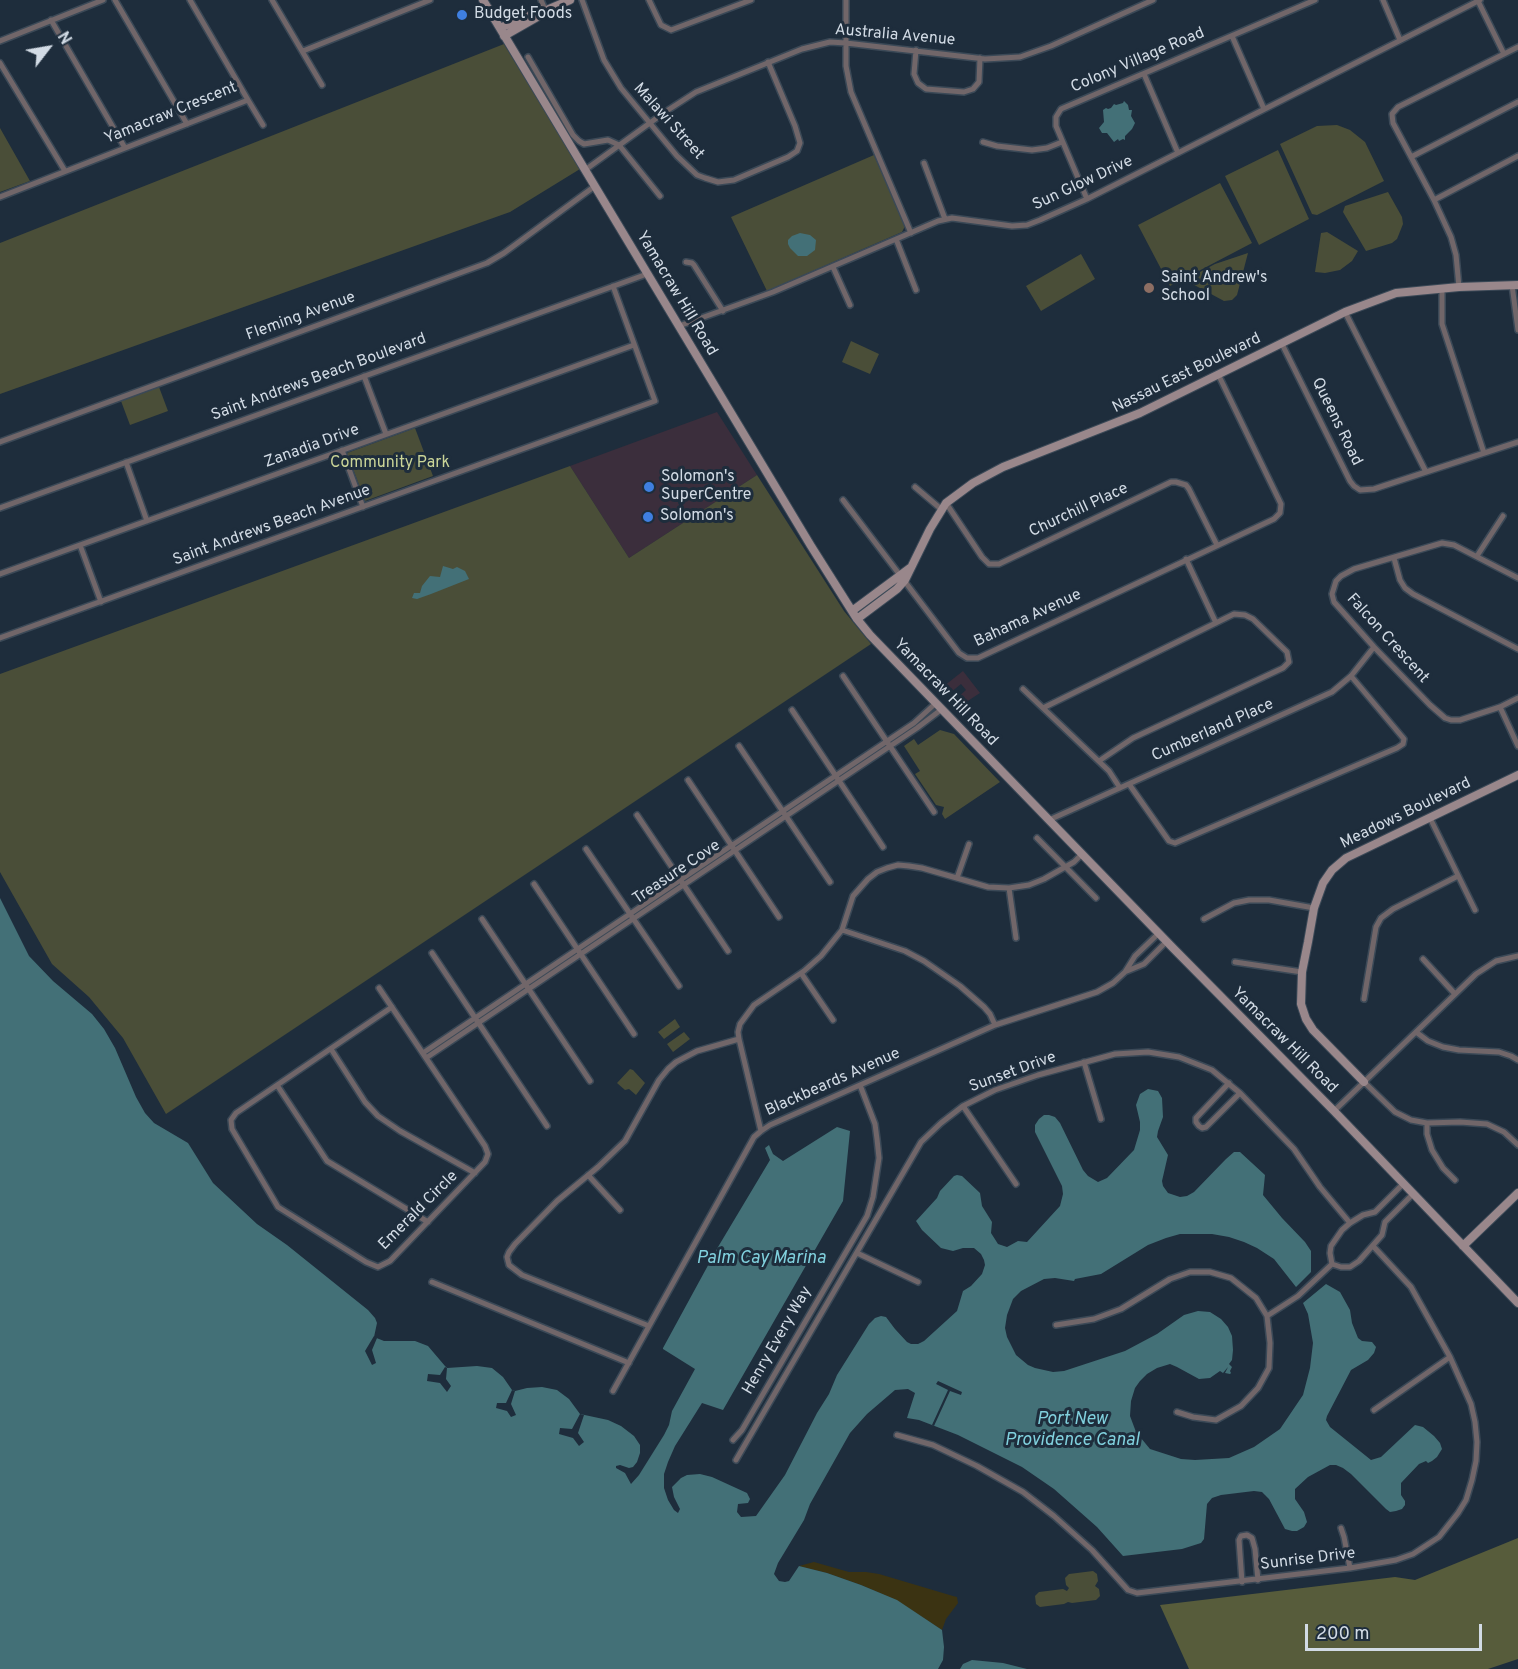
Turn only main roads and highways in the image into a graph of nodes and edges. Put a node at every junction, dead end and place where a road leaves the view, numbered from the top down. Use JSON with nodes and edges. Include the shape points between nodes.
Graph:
{"nodes":[{"id":1,"x":483,"y":0,"type":"edge"},
{"id":2,"x":570,"y":0,"type":"edge"},
{"id":3,"x":546,"y":10,"type":"junction"},
{"id":4,"x":500,"y":28,"type":"junction"},
{"id":5,"x":504,"y":36,"type":"junction"},
{"id":6,"x":1515,"y":285,"type":"edge"},
{"id":7,"x":903,"y":577,"type":"junction"},
{"id":8,"x":852,"y":611,"type":"junction"},
{"id":9,"x":857,"y":619,"type":"junction"},
{"id":10,"x":1518,"y":775,"type":"edge"},
{"id":11,"x":1364,"y":1082,"type":"road end"},
{"id":12,"x":1518,"y":1193,"type":"edge"},
{"id":13,"x":1463,"y":1246,"type":"junction"},
{"id":14,"x":1518,"y":1304,"type":"edge"}],
"edges":[{"from":1,"to":4,"type":"main road","name":"Yamacraw Hill Road"},
{"from":2,"to":3,"type":"main road"},
{"from":3,"to":4,"type":"main road"},
{"from":3,"to":5,"type":"main road"},
{"from":4,"to":5,"type":"main road","name":"Yamacraw Hill Road"},
{"from":5,"to":8,"type":"main road","name":"Yamacraw Hill Road"},
{"from":6,"to":7,"type":"main road","name":"Nassau East Boulevard","via":[[1396,292],[1345,312],[1140,413],[1003,467],[973,483],[944,506]]},
{"from":7,"to":8,"type":"main road","name":"Nassau East Boulevard"},
{"from":7,"to":9,"type":"main road","name":"Nassau East Boulevard","via":[[897,589]]},
{"from":8,"to":9,"type":"main road","name":"Yamacraw Hill Road"},
{"from":9,"to":13,"type":"main road","name":"Yamacraw Hill Road"},
{"from":10,"to":11,"type":"main road","name":"Meadows Boulevard","via":[[1358,852],[1336,865],[1323,883],[1314,908],[1300,999],[1313,1030]]},
{"from":12,"to":13,"type":"main road"},
{"from":13,"to":14,"type":"main road","name":"Yamacraw Hill Road"}]}
